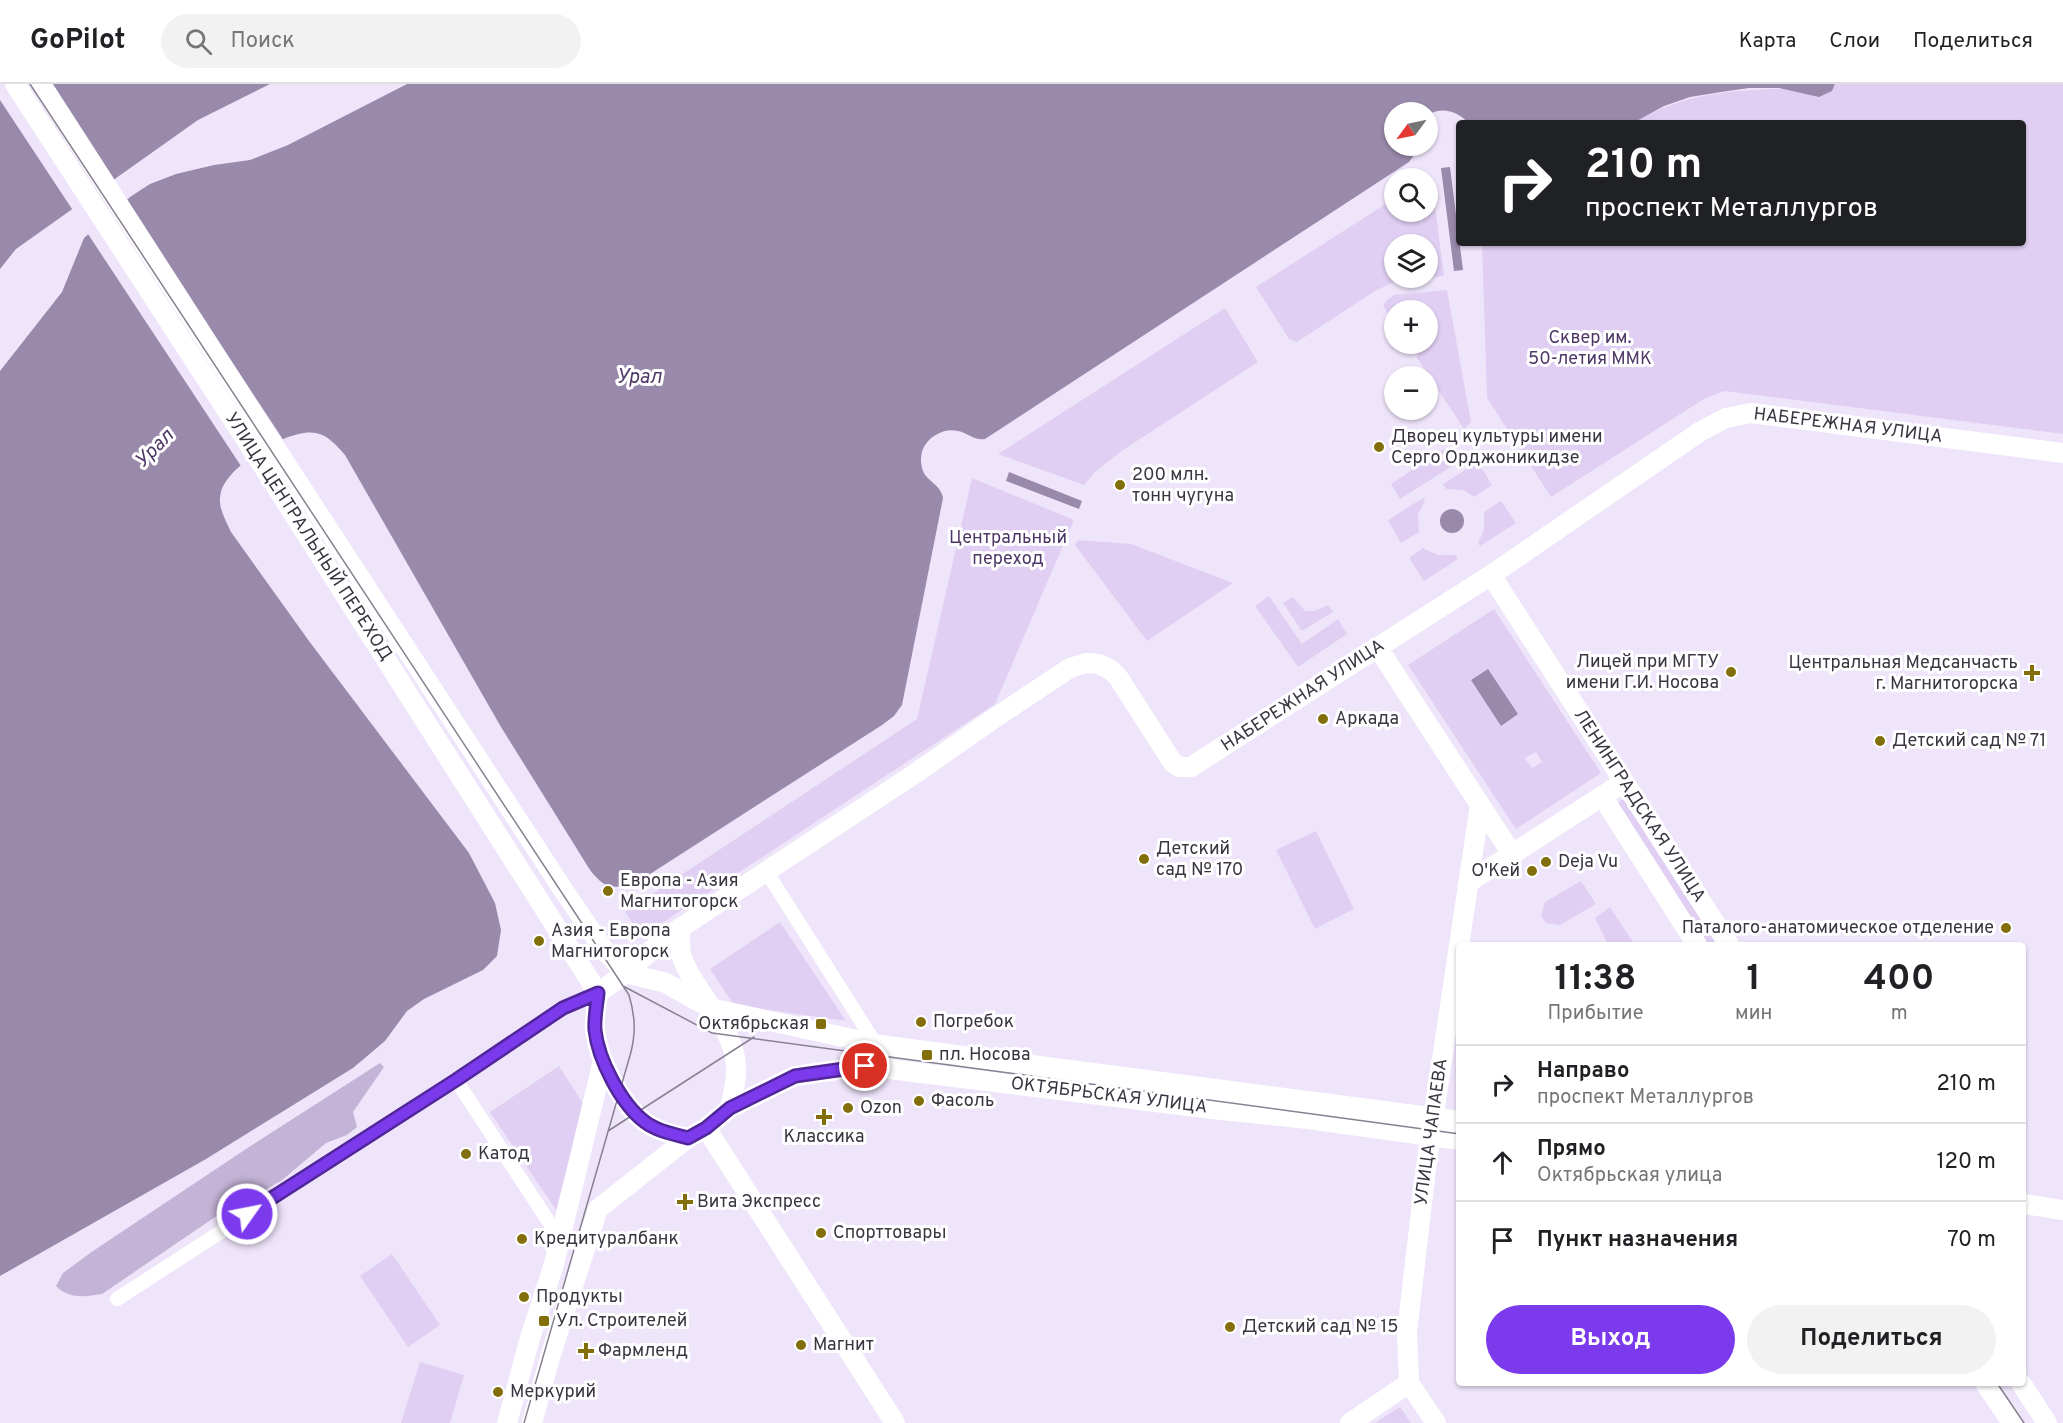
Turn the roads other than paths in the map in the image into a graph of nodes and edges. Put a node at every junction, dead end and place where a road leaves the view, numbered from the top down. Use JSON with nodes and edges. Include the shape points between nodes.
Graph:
{"nodes":[{"id":1,"x":15,"y":84,"type":"edge"},
{"id":2,"x":41,"y":84,"type":"edge"},
{"id":3,"x":2063,"y":453,"type":"edge"},
{"id":4,"x":1491,"y":575,"type":"junction"},
{"id":5,"x":1378,"y":648,"type":"junction"},
{"id":6,"x":1624,"y":782,"type":"junction"},
{"id":7,"x":1602,"y":796,"type":"junction"},
{"id":8,"x":1480,"y":805,"type":"junction"},
{"id":9,"x":1512,"y":854,"type":"junction"},
{"id":10,"x":766,"y":871,"type":"junction"},
{"id":11,"x":1469,"y":882,"type":"junction"},
{"id":12,"x":680,"y":928,"type":"junction"},
{"id":13,"x":1460,"y":942,"type":"edge"},
{"id":14,"x":1695,"y":942,"type":"edge"},
{"id":15,"x":1728,"y":942,"type":"edge"},
{"id":16,"x":1456,"y":968,"type":"edge"},
{"id":17,"x":626,"y":973,"type":"junction"},
{"id":18,"x":598,"y":993,"type":"junction"},
{"id":19,"x":710,"y":1008,"type":"junction"},
{"id":20,"x":875,"y":1043,"type":"junction"},
{"id":21,"x":603,"y":1061,"type":"junction"},
{"id":22,"x":456,"y":1080,"type":"junction"},
{"id":23,"x":730,"y":1108,"type":"junction"},
{"id":24,"x":1456,"y":1121,"type":"edge"},
{"id":25,"x":1432,"y":1126,"type":"junction"},
{"id":26,"x":706,"y":1128,"type":"junction"},
{"id":27,"x":688,"y":1138,"type":"junction"},
{"id":28,"x":1456,"y":1138,"type":"edge"},
{"id":29,"x":2026,"y":1204,"type":"edge"},
{"id":30,"x":2063,"y":1210,"type":"edge"},
{"id":31,"x":560,"y":1239,"type":"junction"},
{"id":32,"x":586,"y":1246,"type":"junction"},
{"id":33,"x":117,"y":1299,"type":"dead end"},
{"id":34,"x":1409,"y":1383,"type":"junction"},
{"id":35,"x":1987,"y":1386,"type":"edge"},
{"id":36,"x":2024,"y":1386,"type":"edge"},
{"id":37,"x":507,"y":1423,"type":"edge"},
{"id":38,"x":532,"y":1423,"type":"edge"},
{"id":39,"x":895,"y":1423,"type":"edge"},
{"id":40,"x":1350,"y":1423,"type":"edge"},
{"id":41,"x":1436,"y":1423,"type":"edge"},
{"id":42,"x":2012,"y":1423,"type":"edge"},
{"id":43,"x":2047,"y":1423,"type":"edge"}],
"edges":[{"from":1,"to":18,"type":"main road","name":"УЛИЦА ЦЕНТРАЛЬНЫЙ ПЕРЕХОД"},
{"from":2,"to":17,"type":"main road","name":"УЛИЦА ЦЕНТРАЛЬНЫЙ ПЕРЕХОД","via":[[583,919]]},
{"from":3,"to":4,"type":"main road","name":"НАБЕРЕЖНАЯ УЛИЦА","via":[[1751,413],[1726,418],[1701,431]]},
{"from":4,"to":5,"type":"main road","name":"НАБЕРЕЖНАЯ УЛИЦА"},
{"from":4,"to":6,"type":"main road","name":"ЛЕНИНГРАДСКАЯ УЛИЦА"},
{"from":5,"to":8,"type":"main road"},
{"from":5,"to":10,"type":"main road","name":"НАБЕРЕЖНАЯ УЛИЦА","via":[[1186,768],[1167,756],[1118,676],[1099,664],[1077,665]]},
{"from":6,"to":7,"type":"main road"},
{"from":6,"to":15,"type":"main road","name":"ЛЕНИНГРАДСКАЯ УЛИЦА"},
{"from":7,"to":9,"type":"main road"},
{"from":7,"to":14,"type":"main road","name":"ЛЕНИНГРАДСКАЯ УЛИЦА"},
{"from":8,"to":9,"type":"main road"},
{"from":8,"to":11,"type":"main road","name":"УЛИЦА ЧАПАЕВА"},
{"from":9,"to":11,"type":"main road"},
{"from":10,"to":12,"type":"main road","name":"НАБЕРЕЖНАЯ УЛИЦА"},
{"from":10,"to":20,"type":"street"},
{"from":11,"to":13,"type":"main road","name":"УЛИЦА ЧАПАЕВА"},
{"from":12,"to":17,"type":"main road","name":"НАБЕРЕЖНАЯ УЛИЦА"},
{"from":12,"to":19,"type":"main road","via":[[682,959]]},
{"from":16,"to":25,"type":"main road","name":"УЛИЦА ЧАПАЕВА"},
{"from":17,"to":18,"type":"main road"},
{"from":17,"to":19,"type":"main road","via":[[666,983]]},
{"from":18,"to":21,"type":"main road","via":[[595,1029]]},
{"from":18,"to":22,"type":"street","via":[[563,1008]]},
{"from":19,"to":20,"type":"main road","name":"ОКТЯБРЬСКАЯ УЛИЦА"},
{"from":19,"to":23,"type":"main road","via":[[726,1031],[735,1054],[736,1082]]},
{"from":20,"to":25,"type":"main road","name":"ОКТЯБРЬСКАЯ УЛИЦА"},
{"from":21,"to":27,"type":"main road","via":[[621,1095],[644,1122]]},
{"from":21,"to":31,"type":"main road"},
{"from":22,"to":31,"type":"street"},
{"from":22,"to":33,"type":"street"},
{"from":23,"to":25,"type":"main road","name":"ОКТЯБРЬСКАЯ УЛИЦА","via":[[795,1076],[865,1066],[1308,1119]]},
{"from":23,"to":26,"type":"main road"},
{"from":24,"to":25,"type":"main road","name":"ОКТЯБРЬСКАЯ УЛИЦА"},
{"from":25,"to":28,"type":"main road","name":"ОКТЯБРЬСКАЯ УЛИЦА"},
{"from":25,"to":34,"type":"main road","name":"УЛИЦА ЧАПАЕВА","via":[[1407,1332]]},
{"from":26,"to":27,"type":"main road"},
{"from":26,"to":39,"type":"main road"},
{"from":27,"to":32,"type":"main road","via":[[598,1209]]},
{"from":29,"to":30,"type":"main road"},
{"from":31,"to":32,"type":"street"},
{"from":31,"to":37,"type":"main road"},
{"from":32,"to":38,"type":"main road"},
{"from":34,"to":40,"type":"main road"},
{"from":34,"to":41,"type":"main road"},
{"from":35,"to":42,"type":"main road"},
{"from":36,"to":43,"type":"main road"}]}
